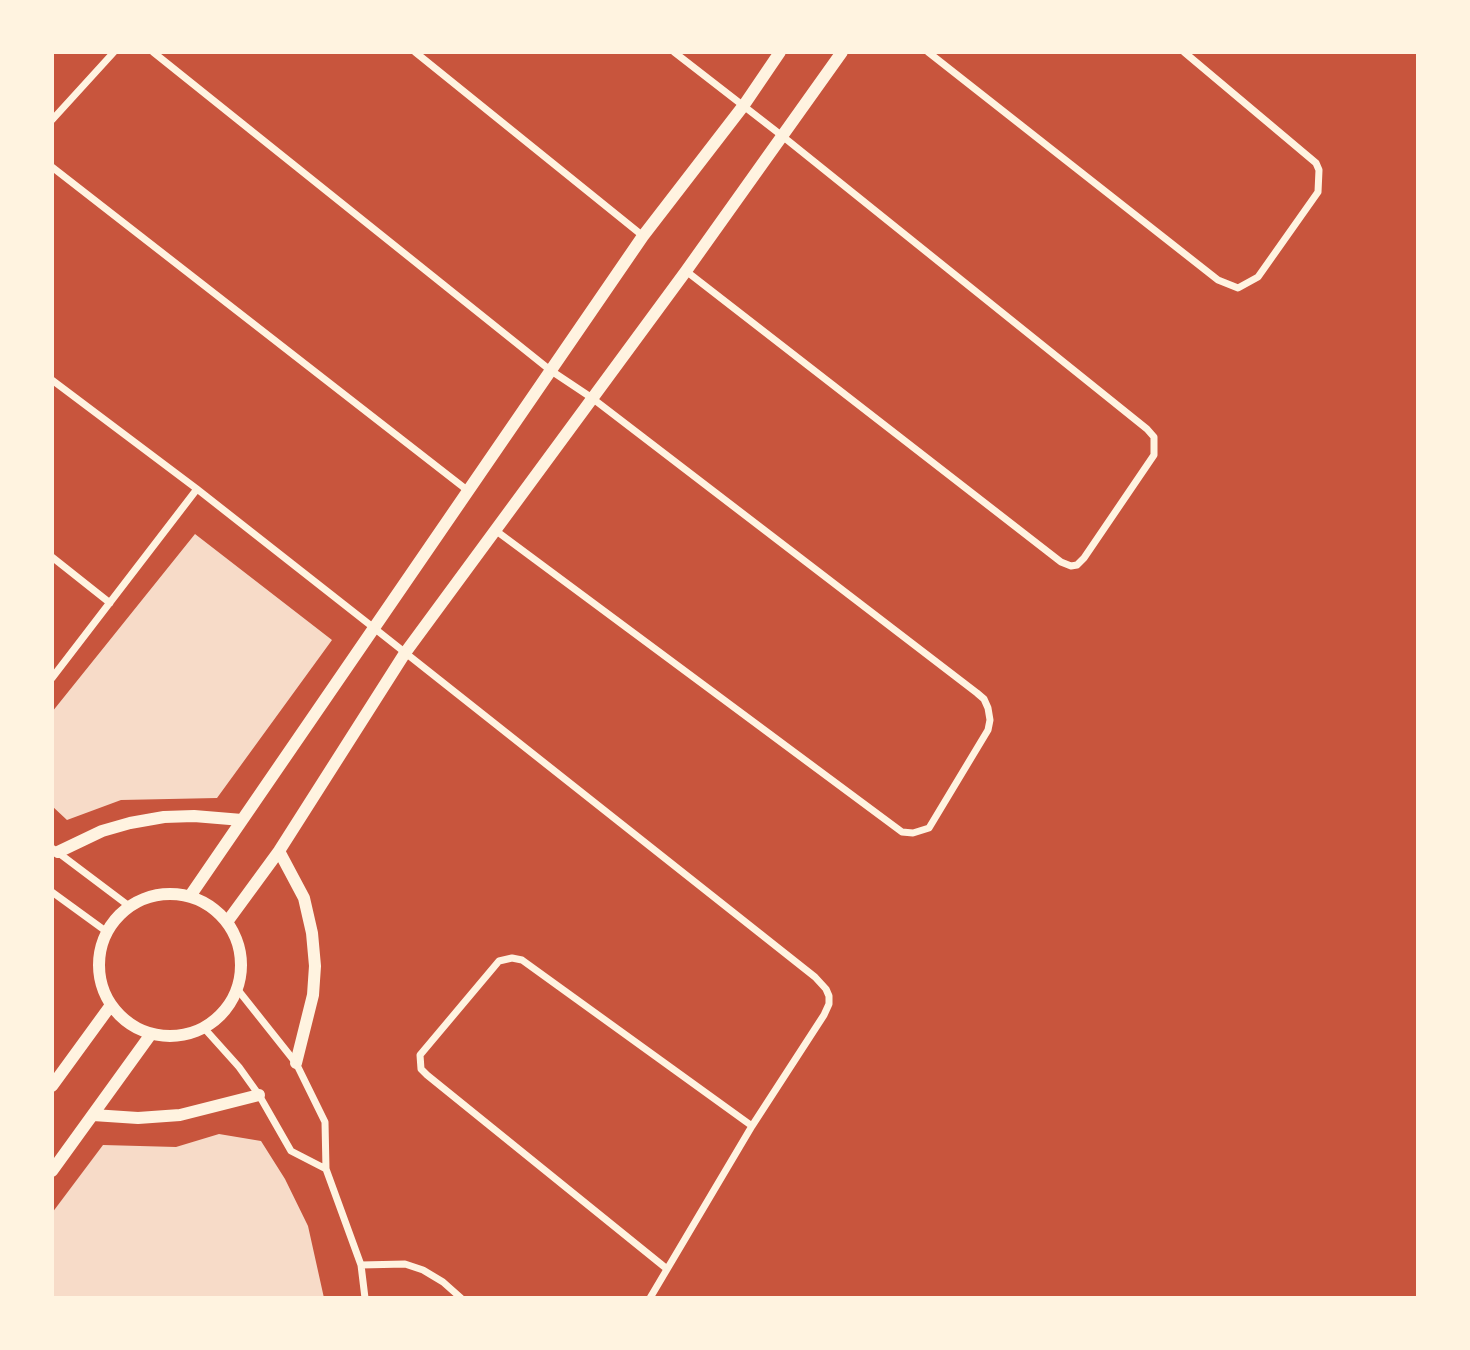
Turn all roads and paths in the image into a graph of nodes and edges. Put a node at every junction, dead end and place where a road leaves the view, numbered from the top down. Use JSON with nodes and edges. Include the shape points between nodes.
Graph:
{"nodes":[{"id":1,"x":114,"y":52,"type":"edge"},
{"id":2,"x":153,"y":52,"type":"edge"},
{"id":3,"x":415,"y":52,"type":"edge"},
{"id":4,"x":674,"y":52,"type":"edge"},
{"id":5,"x":780,"y":52,"type":"edge"},
{"id":6,"x":842,"y":52,"type":"edge"},
{"id":7,"x":928,"y":52,"type":"edge"},
{"id":8,"x":1184,"y":52,"type":"edge"},
{"id":9,"x":744,"y":105,"type":"junction"},
{"id":10,"x":52,"y":120,"type":"edge"},
{"id":11,"x":781,"y":135,"type":"junction"},
{"id":12,"x":52,"y":167,"type":"edge"},
{"id":13,"x":643,"y":236,"type":"junction"},
{"id":14,"x":686,"y":271,"type":"junction"},
{"id":15,"x":550,"y":370,"type":"junction"},
{"id":16,"x":52,"y":380,"type":"edge"},
{"id":17,"x":592,"y":398,"type":"junction"},
{"id":18,"x":197,"y":489,"type":"junction"},
{"id":19,"x":467,"y":490,"type":"junction"},
{"id":20,"x":495,"y":530,"type":"junction"},
{"id":21,"x":52,"y":557,"type":"edge"},
{"id":22,"x":110,"y":603,"type":"junction"},
{"id":23,"x":373,"y":628,"type":"junction"},
{"id":24,"x":405,"y":653,"type":"junction"},
{"id":25,"x":52,"y":678,"type":"edge"},
{"id":26,"x":242,"y":820,"type":"junction"},
{"id":27,"x":55,"y":850,"type":"edge"},
{"id":28,"x":278,"y":851,"type":"junction"},
{"id":29,"x":52,"y":892,"type":"edge"},
{"id":30,"x":190,"y":896,"type":"junction"},
{"id":31,"x":129,"y":906,"type":"junction"},
{"id":32,"x":227,"y":922,"type":"junction"},
{"id":33,"x":107,"y":932,"type":"junction"},
{"id":34,"x":238,"y":990,"type":"junction"},
{"id":35,"x":111,"y":1005,"type":"junction"},
{"id":36,"x":204,"y":1028,"type":"junction"},
{"id":37,"x":151,"y":1034,"type":"junction"},
{"id":38,"x":296,"y":1063,"type":"junction"},
{"id":39,"x":53,"y":1085,"type":"edge"},
{"id":40,"x":259,"y":1095,"type":"junction"},
{"id":41,"x":93,"y":1115,"type":"junction"},
{"id":42,"x":752,"y":1126,"type":"junction"},
{"id":43,"x":327,"y":1169,"type":"junction"},
{"id":44,"x":52,"y":1171,"type":"edge"},
{"id":45,"x":361,"y":1265,"type":"junction"},
{"id":46,"x":667,"y":1269,"type":"junction"},
{"id":47,"x":365,"y":1297,"type":"edge"},
{"id":48,"x":461,"y":1297,"type":"edge"},
{"id":49,"x":650,"y":1297,"type":"edge"}],
"edges":[{"from":1,"to":10,"type":"street"},
{"from":2,"to":15,"type":"street"},
{"from":3,"to":13,"type":"street"},
{"from":4,"to":9,"type":"street"},
{"from":5,"to":9,"type":"street"},
{"from":6,"to":11,"type":"street"},
{"from":7,"to":8,"type":"street","via":[[1217,280],[1238,288],[1258,277],[1318,192],[1317,163]]},
{"from":9,"to":11,"type":"street"},
{"from":9,"to":13,"type":"street"},
{"from":11,"to":14,"type":"street"},
{"from":11,"to":14,"type":"street","via":[[1154,437],[1156,446],[1149,462],[1083,558],[1077,565],[1061,562]]},
{"from":12,"to":19,"type":"street"},
{"from":13,"to":15,"type":"street"},
{"from":14,"to":17,"type":"street"},
{"from":15,"to":17,"type":"street"},
{"from":15,"to":19,"type":"street"},
{"from":16,"to":18,"type":"street"},
{"from":17,"to":20,"type":"street"},
{"from":17,"to":20,"type":"street","via":[[984,699],[988,730],[929,828],[913,833],[891,825]]},
{"from":18,"to":22,"type":"street"},
{"from":18,"to":23,"type":"street"},
{"from":19,"to":23,"type":"street"},
{"from":20,"to":24,"type":"street"},
{"from":21,"to":22,"type":"street"},
{"from":22,"to":25,"type":"street"},
{"from":23,"to":24,"type":"street"},
{"from":23,"to":26,"type":"street"},
{"from":24,"to":28,"type":"street"},
{"from":24,"to":42,"type":"street","via":[[815,977],[829,996],[824,1015]]},
{"from":26,"to":27,"type":"street","via":[[164,817],[102,831]]},
{"from":26,"to":30,"type":"street"},
{"from":27,"to":31,"type":"street"},
{"from":28,"to":32,"type":"street"},
{"from":28,"to":38,"type":"street","via":[[304,898],[315,966],[313,995]]},
{"from":29,"to":33,"type":"street"},
{"from":30,"to":31,"type":"street","via":[[169,893]]},
{"from":30,"to":32,"type":"street"},
{"from":31,"to":33,"type":"street"},
{"from":32,"to":34,"type":"street","via":[[241,958]]},
{"from":33,"to":35,"type":"street","via":[[99,969]]},
{"from":34,"to":36,"type":"street","via":[[219,1017]]},
{"from":34,"to":38,"type":"street"},
{"from":35,"to":37,"type":"street"},
{"from":35,"to":39,"type":"street"},
{"from":36,"to":37,"type":"street","via":[[187,1034]]},
{"from":36,"to":40,"type":"street"},
{"from":37,"to":41,"type":"street"},
{"from":38,"to":43,"type":"street","via":[[325,1122]]},
{"from":40,"to":41,"type":"street","via":[[180,1115]]},
{"from":40,"to":43,"type":"street","via":[[291,1151]]},
{"from":41,"to":44,"type":"street"},
{"from":42,"to":46,"type":"street"},
{"from":42,"to":46,"type":"street","via":[[522,960],[499,961],[420,1055],[426,1075]]},
{"from":43,"to":45,"type":"street"},
{"from":45,"to":47,"type":"street"},
{"from":45,"to":48,"type":"street","via":[[405,1264],[424,1270]]},
{"from":46,"to":49,"type":"street"}]}
